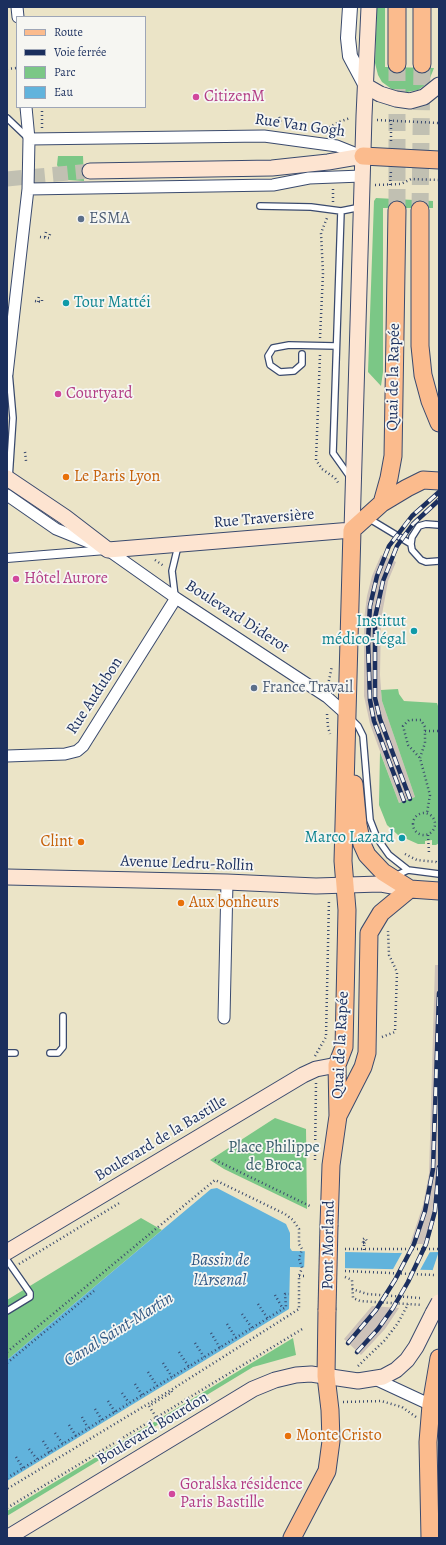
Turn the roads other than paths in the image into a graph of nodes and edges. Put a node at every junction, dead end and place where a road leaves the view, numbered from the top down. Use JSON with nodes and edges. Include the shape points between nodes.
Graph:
{"nodes":[{"id":1,"x":350,"y":7,"type":"edge"},
{"id":2,"x":369,"y":7,"type":"edge"},
{"id":3,"x":397,"y":7,"type":"edge"},
{"id":4,"x":422,"y":7,"type":"edge"},
{"id":5,"x":397,"y":64,"type":"tunnel mouth"},
{"id":6,"x":422,"y":64,"type":"tunnel mouth"},
{"id":7,"x":439,"y":85,"type":"edge"},
{"id":8,"x":366,"y":86,"type":"junction"},
{"id":9,"x":26,"y":108,"type":"edge"},
{"id":10,"x":7,"y":118,"type":"edge"},
{"id":11,"x":29,"y":139,"type":"junction"},
{"id":12,"x":363,"y":156,"type":"junction"},
{"id":13,"x":439,"y":160,"type":"edge"},
{"id":14,"x":90,"y":171,"type":"tunnel mouth"},
{"id":15,"x":367,"y":181,"type":"junction"},
{"id":16,"x":28,"y":189,"type":"junction"},
{"id":17,"x":260,"y":206,"type":"dead end"},
{"id":18,"x":361,"y":207,"type":"junction"},
{"id":19,"x":397,"y":210,"type":"tunnel mouth"},
{"id":20,"x":420,"y":210,"type":"tunnel mouth"},
{"id":21,"x":341,"y":211,"type":"junction"},
{"id":22,"x":336,"y":346,"type":"junction"},
{"id":23,"x":302,"y":354,"type":"dead end"},
{"id":24,"x":8,"y":371,"type":"edge"},
{"id":25,"x":439,"y":423,"type":"edge"},
{"id":26,"x":8,"y":479,"type":"edge"},
{"id":27,"x":353,"y":481,"type":"junction"},
{"id":28,"x":439,"y":481,"type":"edge"},
{"id":29,"x":7,"y":495,"type":"edge"},
{"id":30,"x":382,"y":503,"type":"junction"},
{"id":31,"x":366,"y":517,"type":"junction"},
{"id":32,"x":439,"y":525,"type":"edge"},
{"id":33,"x":352,"y":530,"type":"junction"},
{"id":34,"x":179,"y":544,"type":"junction"},
{"id":35,"x":411,"y":544,"type":"junction"},
{"id":36,"x":108,"y":550,"type":"junction"},
{"id":37,"x":7,"y":558,"type":"edge"},
{"id":38,"x":439,"y":561,"type":"edge"},
{"id":39,"x":176,"y":598,"type":"junction"},
{"id":40,"x":346,"y":714,"type":"junction"},
{"id":41,"x":7,"y":756,"type":"edge"},
{"id":42,"x":408,"y":870,"type":"junction"},
{"id":43,"x":439,"y":874,"type":"edge"},
{"id":44,"x":7,"y":877,"type":"edge"},
{"id":45,"x":385,"y":881,"type":"junction"},
{"id":46,"x":227,"y":882,"type":"junction"},
{"id":47,"x":345,"y":885,"type":"junction"},
{"id":48,"x":410,"y":889,"type":"junction"},
{"id":49,"x":439,"y":891,"type":"edge"},
{"id":50,"x":63,"y":1016,"type":"dead end"},
{"id":51,"x":224,"y":1018,"type":"dead end"},
{"id":52,"x":7,"y":1053,"type":"edge"},
{"id":53,"x":15,"y":1053,"type":"dead end"},
{"id":54,"x":50,"y":1054,"type":"dead end"},
{"id":55,"x":337,"y":1065,"type":"junction"},
{"id":56,"x":338,"y":1116,"type":"junction"},
{"id":57,"x":7,"y":1252,"type":"edge"},
{"id":58,"x":7,"y":1260,"type":"edge"},
{"id":59,"x":431,"y":1307,"type":"edge"},
{"id":60,"x":7,"y":1311,"type":"edge"},
{"id":61,"x":439,"y":1358,"type":"edge"},
{"id":62,"x":326,"y":1376,"type":"junction"},
{"id":63,"x":375,"y":1379,"type":"junction"},
{"id":64,"x":431,"y":1405,"type":"junction"},
{"id":65,"x":7,"y":1538,"type":"edge"},
{"id":66,"x":292,"y":1538,"type":"edge"},
{"id":67,"x":430,"y":1538,"type":"edge"}],
"edges":[{"from":1,"to":8,"type":"street","via":[[350,56]]},
{"from":2,"to":8,"type":"main road","name":"Quai de la Rapée"},
{"from":3,"to":5,"type":"main road"},
{"from":4,"to":6,"type":"main road"},
{"from":7,"to":8,"type":"main road","via":[[424,98],[410,101],[380,94]]},
{"from":8,"to":12,"type":"main road","name":"Quai de la Rapée"},
{"from":9,"to":11,"type":"street"},
{"from":10,"to":11,"type":"lane"},
{"from":11,"to":12,"type":"street","name":"Rue Van Gogh","via":[[264,136],[337,146]]},
{"from":11,"to":16,"type":"street"},
{"from":12,"to":13,"type":"main road"},
{"from":12,"to":14,"type":"main road","name":"Rue Van Gogh","via":[[272,168]]},
{"from":12,"to":15,"type":"main road","name":"Quai de la Rapée"},
{"from":15,"to":16,"type":"street","via":[[309,178],[274,185]]},
{"from":15,"to":18,"type":"main road","name":"Quai de la Rapée"},
{"from":16,"to":24,"type":"street"},
{"from":17,"to":21,"type":"lane","via":[[311,207]]},
{"from":18,"to":21,"type":"lane"},
{"from":18,"to":27,"type":"main road","name":"Quai de la Rapée"},
{"from":19,"to":30,"type":"main road","name":"Quai de la Rapée","via":[[392,456],[390,478]]},
{"from":20,"to":25,"type":"main road","name":"Quai de la Rapée","via":[[420,346],[423,375]]},
{"from":21,"to":22,"type":"lane"},
{"from":22,"to":23,"type":"lane","via":[[273,348],[268,356],[270,365],[280,372],[294,371],[302,364]]},
{"from":22,"to":27,"type":"lane","via":[[333,453]]},
{"from":24,"to":26,"type":"lane","via":[[13,418]]},
{"from":26,"to":36,"type":"main road","name":"Boulevard Diderot","via":[[65,517]]},
{"from":27,"to":33,"type":"main road","name":"Quai de la Rapée"},
{"from":28,"to":30,"type":"main road","via":[[416,482]]},
{"from":29,"to":36,"type":"street","name":"Boulevard Diderot","via":[[56,529]]},
{"from":30,"to":31,"type":"main road"},
{"from":31,"to":33,"type":"main road"},
{"from":31,"to":35,"type":"lane"},
{"from":32,"to":35,"type":"lane","via":[[420,526],[414,531]]},
{"from":33,"to":34,"type":"main road","name":"Rue Traversière"},
{"from":33,"to":40,"type":"main road","name":"Quai de la Rapée"},
{"from":34,"to":36,"type":"main road","name":"Rue Traversière"},
{"from":34,"to":39,"type":"lane","via":[[172,571]]},
{"from":35,"to":38,"type":"lane","via":[[412,550],[421,560]]},
{"from":36,"to":37,"type":"street","name":"Rue Traversière"},
{"from":36,"to":39,"type":"street","name":"Boulevard Diderot"},
{"from":39,"to":40,"type":"street","name":"Boulevard Diderot","via":[[327,697]]},
{"from":39,"to":41,"type":"street","name":"Rue Audubon","via":[[83,746],[77,751],[65,754]]},
{"from":40,"to":42,"type":"lane","via":[[358,726],[363,736],[370,820],[377,838],[389,855]]},
{"from":40,"to":45,"type":"main road","name":"Quai de la Rapée","via":[[362,844]]},
{"from":40,"to":47,"type":"main road","name":"Quai de la Rapée","via":[[343,861]]},
{"from":42,"to":43,"type":"lane"},
{"from":42,"to":45,"type":"lane"},
{"from":44,"to":46,"type":"main road","name":"Avenue Ledru-Rollin"},
{"from":45,"to":47,"type":"main road","name":"Avenue Ledru-Rollin"},
{"from":45,"to":48,"type":"main road","name":"Quai de la Rapée"},
{"from":46,"to":47,"type":"main road","name":"Avenue Ledru-Rollin"},
{"from":46,"to":51,"type":"street"},
{"from":47,"to":55,"type":"main road","name":"Quai de la Rapée","via":[[344,1047]]},
{"from":48,"to":49,"type":"main road"},
{"from":48,"to":56,"type":"main road","name":"Quai de la Rapée","via":[[385,920],[369,933],[367,1053],[363,1067]]},
{"from":50,"to":54,"type":"lane","via":[[63,1047],[58,1053]]},
{"from":52,"to":53,"type":"lane"},
{"from":55,"to":56,"type":"main road","name":"Quai de la Rapée"},
{"from":55,"to":57,"type":"main road","name":"Boulevard de la Bastille","via":[[316,1069],[303,1075]]},
{"from":56,"to":62,"type":"main road","name":"Pont Morland","bridge":true,"via":[[331,1165]]},
{"from":58,"to":60,"type":"lane","via":[[30,1293],[30,1296]]},
{"from":59,"to":63,"type":"main road","name":"Boulevard Bourdon","via":[[416,1346],[407,1360],[396,1370]]},
{"from":61,"to":64,"type":"main road"},
{"from":62,"to":63,"type":"main road","name":"Boulevard Bourdon","via":[[358,1381]]},
{"from":62,"to":65,"type":"main road","name":"Boulevard Bourdon","via":[[296,1375],[253,1389]]},
{"from":62,"to":66,"type":"main road","name":"Pont Morland","via":[[331,1441],[327,1471]]},
{"from":63,"to":64,"type":"street"},
{"from":64,"to":67,"type":"main road","via":[[428,1461]]}]}
